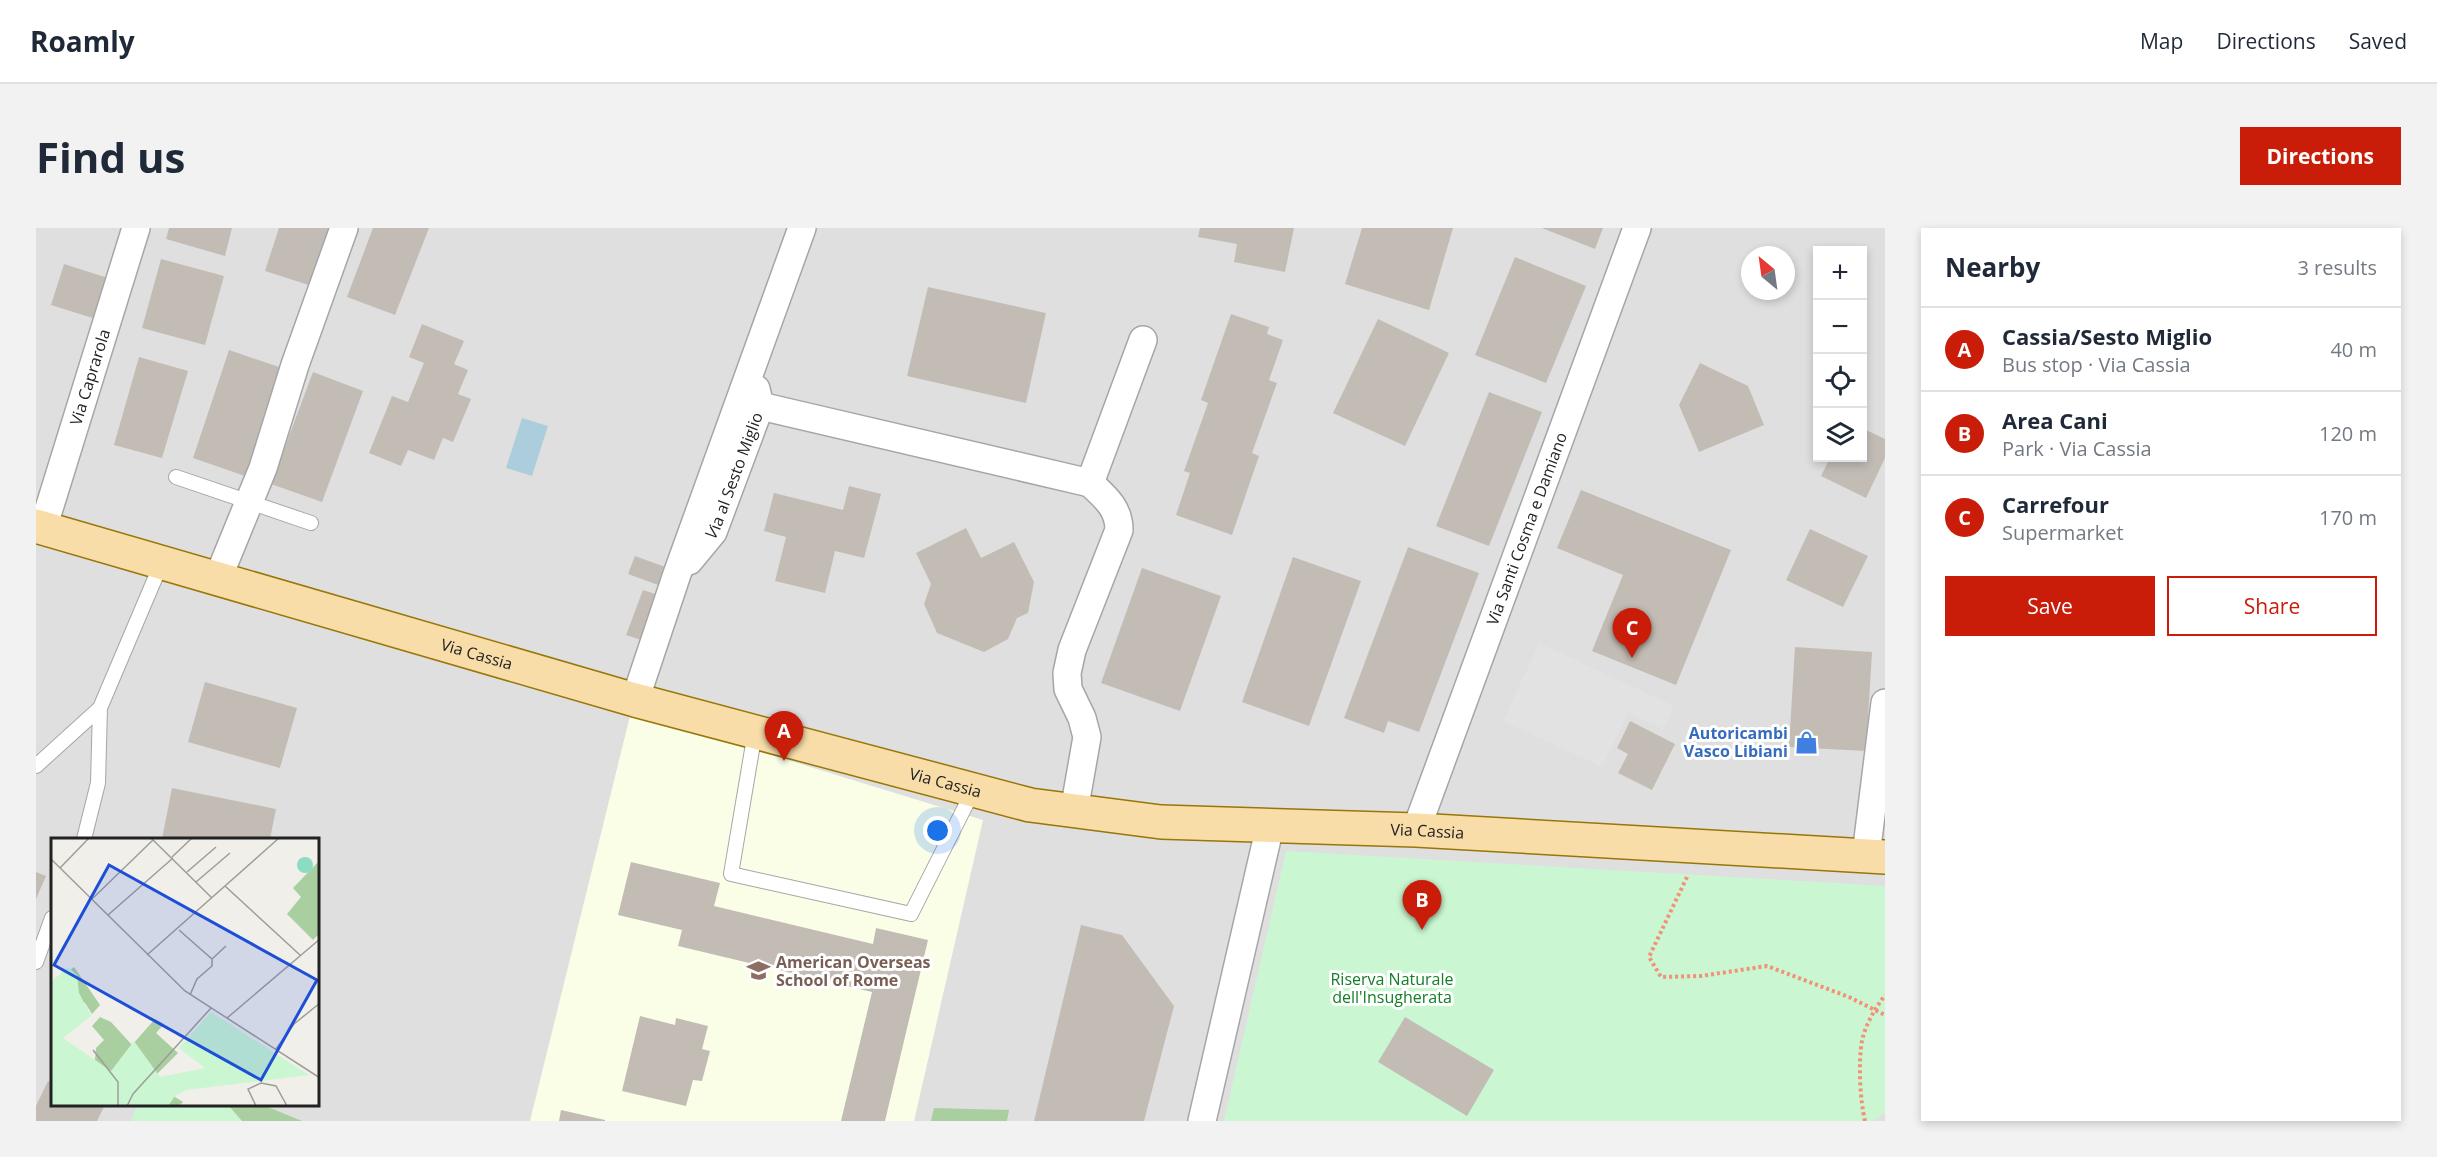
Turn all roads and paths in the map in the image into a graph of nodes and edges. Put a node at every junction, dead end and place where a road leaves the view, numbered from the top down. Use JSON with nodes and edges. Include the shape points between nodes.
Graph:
{"nodes":[{"id":1,"x":136,"y":228,"type":"edge"},
{"id":2,"x":344,"y":228,"type":"edge"},
{"id":3,"x":802,"y":228,"type":"edge"},
{"id":4,"x":1637,"y":228,"type":"edge"},
{"id":5,"x":1143,"y":340,"type":"dead end"},
{"id":6,"x":752,"y":367,"type":"junction"},
{"id":7,"x":760,"y":406,"type":"junction"},
{"id":8,"x":176,"y":477,"type":"dead end"},
{"id":9,"x":1090,"y":483,"type":"junction"},
{"id":10,"x":249,"y":502,"type":"junction"},
{"id":11,"x":311,"y":524,"type":"dead end"},
{"id":12,"x":40,"y":527,"type":"edge"},
{"id":13,"x":162,"y":562,"type":"junction"},
{"id":14,"x":677,"y":574,"type":"junction"},
{"id":15,"x":218,"y":578,"type":"junction"},
{"id":16,"x":635,"y":700,"type":"junction"},
{"id":17,"x":1885,"y":704,"type":"edge"},
{"id":18,"x":100,"y":708,"type":"junction"},
{"id":19,"x":755,"y":732,"type":"junction"},
{"id":20,"x":36,"y":766,"type":"edge"},
{"id":21,"x":973,"y":790,"type":"junction"},
{"id":22,"x":1074,"y":811,"type":"junction"},
{"id":23,"x":1270,"y":826,"type":"junction"},
{"id":24,"x":1416,"y":831,"type":"junction"},
{"id":25,"x":84,"y":838,"type":"edge"},
{"id":26,"x":1696,"y":846,"type":"junction"},
{"id":27,"x":1875,"y":856,"type":"edge"},
{"id":28,"x":51,"y":921,"type":"edge"},
{"id":29,"x":36,"y":962,"type":"edge"},
{"id":30,"x":1885,"y":995,"type":"edge"},
{"id":31,"x":1874,"y":1010,"type":"junction"},
{"id":32,"x":1885,"y":1015,"type":"edge"},
{"id":33,"x":1202,"y":1121,"type":"edge"},
{"id":34,"x":1865,"y":1121,"type":"edge"}],
"edges":[{"from":1,"to":12,"type":"street","name":"Via Caprarola"},
{"from":2,"to":10,"type":"street"},
{"from":3,"to":6,"type":"street","name":"Via al Sesto Miglio"},
{"from":4,"to":24,"type":"street","name":"Via Santi Cosma e Damiano"},
{"from":5,"to":9,"type":"street"},
{"from":6,"to":7,"type":"street","name":"Via al Sesto Miglio"},
{"from":6,"to":14,"type":"street","name":"Via al Sesto Miglio"},
{"from":7,"to":9,"type":"street"},
{"from":7,"to":14,"type":"street","name":"Via al Sesto Miglio","via":[[713,532]]},
{"from":8,"to":10,"type":"lane"},
{"from":9,"to":22,"type":"street","via":[[1114,507],[1119,530],[1072,650],[1067,673],[1068,689],[1087,737]]},
{"from":10,"to":11,"type":"lane"},
{"from":10,"to":15,"type":"street"},
{"from":12,"to":13,"type":"main road","name":"Via Cassia"},
{"from":13,"to":15,"type":"main road","name":"Via Cassia"},
{"from":13,"to":18,"type":"lane"},
{"from":14,"to":16,"type":"street","name":"Via al Sesto Miglio"},
{"from":15,"to":16,"type":"main road","name":"Via Cassia"},
{"from":16,"to":19,"type":"main road","name":"Via Cassia"},
{"from":17,"to":27,"type":"street"},
{"from":18,"to":20,"type":"lane"},
{"from":18,"to":25,"type":"lane","via":[[98,783]]},
{"from":19,"to":21,"type":"main road","name":"Via Cassia"},
{"from":19,"to":21,"type":"lane","via":[[731,874],[911,914]]},
{"from":21,"to":22,"type":"main road","name":"Via Cassia","via":[[1030,805]]},
{"from":22,"to":23,"type":"main road","name":"Via Cassia","via":[[1161,822]]},
{"from":23,"to":24,"type":"main road","name":"Via Cassia"},
{"from":23,"to":33,"type":"street"},
{"from":24,"to":26,"type":"main road","name":"Via Cassia"},
{"from":26,"to":27,"type":"main road","name":"Via Cassia"},
{"from":26,"to":31,"type":"path","via":[[1688,873],[1649,957],[1660,977],[1701,976],[1767,966]]},
{"from":28,"to":29,"type":"lane"},
{"from":30,"to":31,"type":"path"},
{"from":31,"to":32,"type":"path"},
{"from":31,"to":34,"type":"path","via":[[1862,1041],[1860,1101]]}]}
